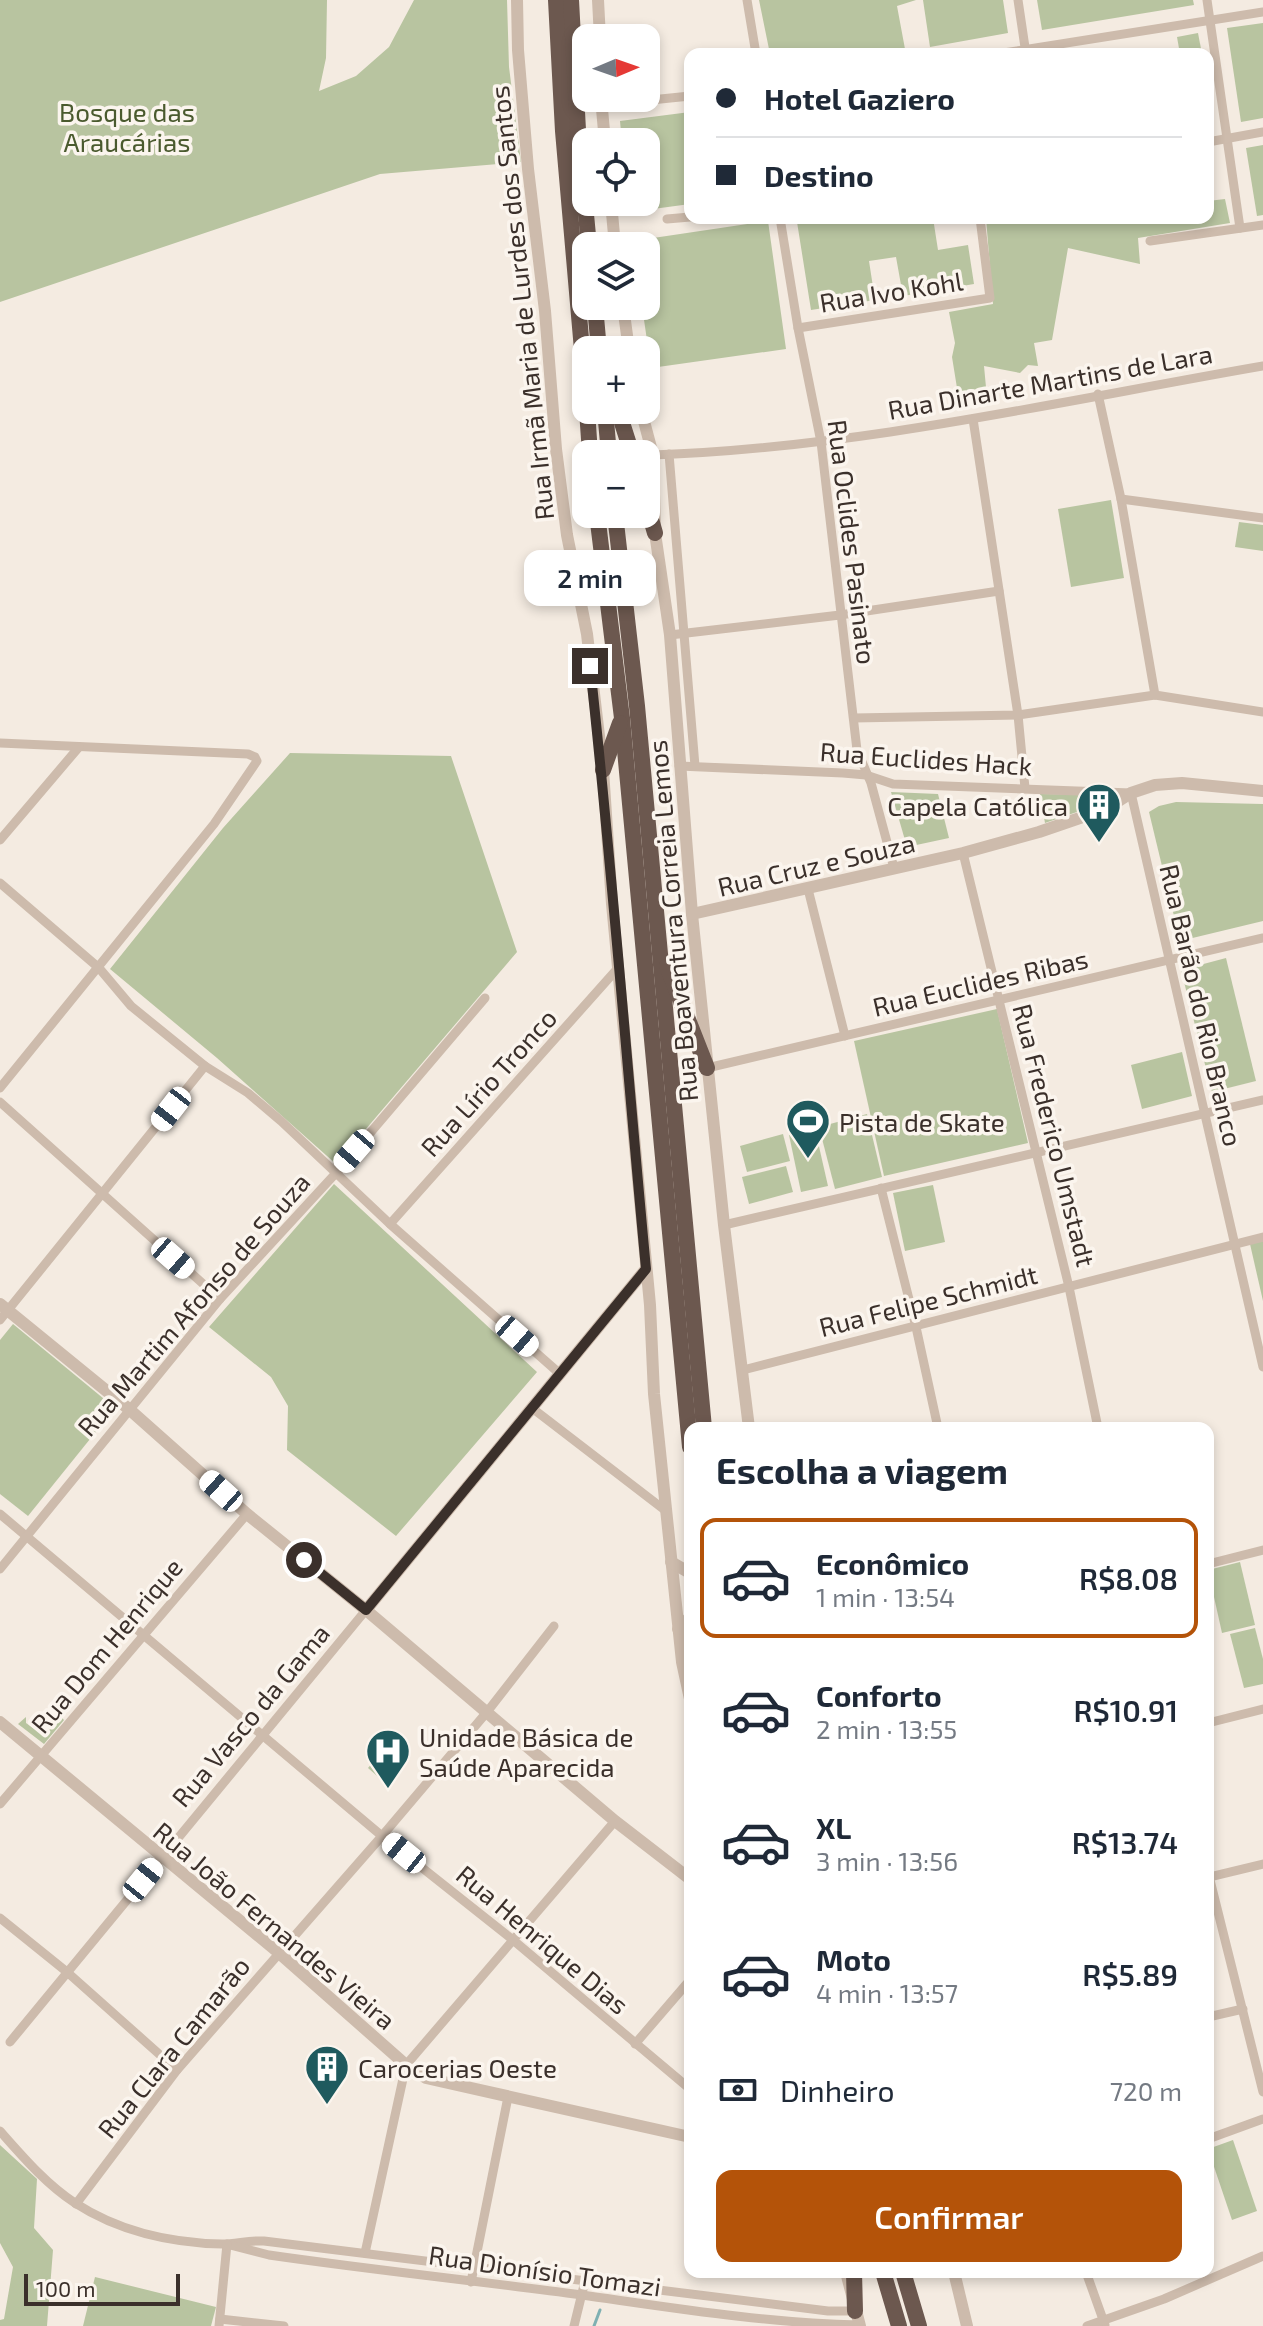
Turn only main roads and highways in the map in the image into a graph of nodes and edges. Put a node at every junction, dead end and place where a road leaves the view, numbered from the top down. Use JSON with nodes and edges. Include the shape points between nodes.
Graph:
{"nodes":[{"id":1,"x":556,"y":0,"type":"edge"},
{"id":2,"x":571,"y":0,"type":"edge"},
{"id":3,"x":588,"y":232,"type":"edge"},
{"id":4,"x":581,"y":336,"type":"edge"},
{"id":5,"x":599,"y":528,"type":"edge"},
{"id":6,"x":617,"y":528,"type":"edge"},
{"id":7,"x":654,"y":528,"type":"edge"},
{"id":8,"x":655,"y":533,"type":"road end"},
{"id":9,"x":622,"y":718,"type":"junction"},
{"id":10,"x":603,"y":770,"type":"road end"},
{"id":11,"x":660,"y":950,"type":"junction"},
{"id":12,"x":707,"y":1068,"type":"road end"},
{"id":13,"x":688,"y":1422,"type":"edge"},
{"id":14,"x":703,"y":1422,"type":"edge"},
{"id":15,"x":854,"y":2278,"type":"edge"},
{"id":16,"x":885,"y":2278,"type":"edge"},
{"id":17,"x":905,"y":2278,"type":"edge"},
{"id":18,"x":858,"y":2321,"type":"edge"},
{"id":19,"x":899,"y":2326,"type":"edge"},
{"id":20,"x":919,"y":2326,"type":"edge"}],
"edges":[{"from":1,"to":4,"type":"highway"},
{"from":2,"to":3,"type":"highway"},
{"from":5,"to":9,"type":"highway"},
{"from":6,"to":11,"type":"highway"},
{"from":7,"to":8,"type":"highway"},
{"from":9,"to":10,"type":"highway"},
{"from":9,"to":13,"type":"highway"},
{"from":11,"to":12,"type":"highway"},
{"from":11,"to":14,"type":"highway"},
{"from":15,"to":18,"type":"highway"},
{"from":16,"to":19,"type":"highway"},
{"from":17,"to":20,"type":"highway"}]}
